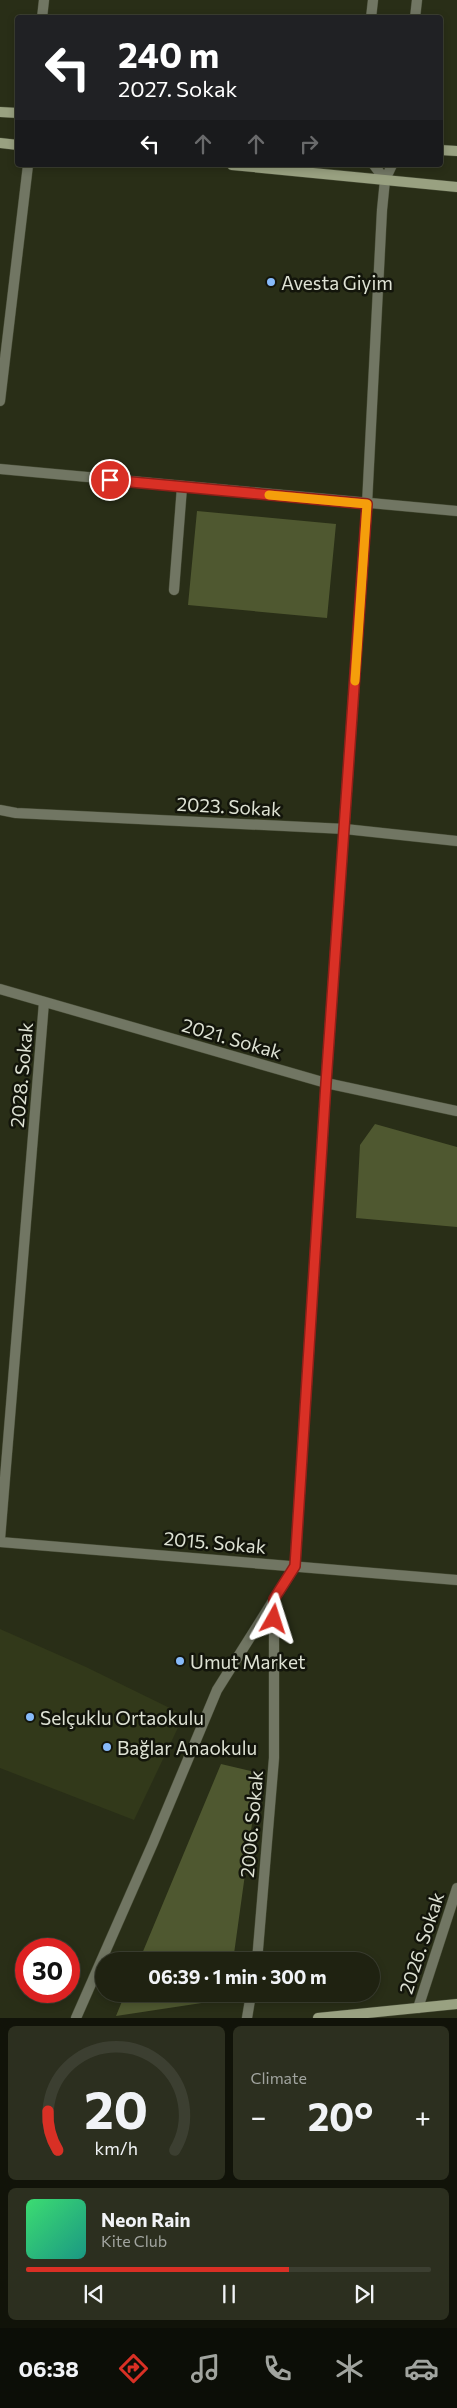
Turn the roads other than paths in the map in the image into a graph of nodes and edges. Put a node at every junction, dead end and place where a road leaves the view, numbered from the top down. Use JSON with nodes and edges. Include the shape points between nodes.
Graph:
{"nodes":[{"id":1,"x":44,"y":0,"type":"edge"},
{"id":2,"x":373,"y":0,"type":"edge"},
{"id":3,"x":417,"y":0,"type":"edge"},
{"id":4,"x":42,"y":15,"type":"edge"},
{"id":5,"x":371,"y":15,"type":"edge"},
{"id":6,"x":415,"y":15,"type":"edge"},
{"id":7,"x":0,"y":112,"type":"edge"},
{"id":8,"x":15,"y":113,"type":"edge"},
{"id":9,"x":0,"y":143,"type":"edge"},
{"id":10,"x":15,"y":145,"type":"edge"},
{"id":11,"x":443,"y":150,"type":"edge"},
{"id":12,"x":457,"y":151,"type":"edge"},
{"id":13,"x":28,"y":167,"type":"edge"},
{"id":14,"x":252,"y":167,"type":"edge"},
{"id":15,"x":375,"y":167,"type":"edge"},
{"id":16,"x":391,"y":167,"type":"edge"},
{"id":17,"x":385,"y":180,"type":"junction"},
{"id":18,"x":457,"y":187,"type":"edge"},
{"id":19,"x":0,"y":401,"type":"edge"},
{"id":20,"x":0,"y":469,"type":"edge"},
{"id":21,"x":182,"y":487,"type":"junction"},
{"id":22,"x":367,"y":504,"type":"junction"},
{"id":23,"x":457,"y":512,"type":"edge"},
{"id":24,"x":174,"y":590,"type":"dead end"},
{"id":25,"x":0,"y":810,"type":"edge"},
{"id":26,"x":345,"y":829,"type":"junction"},
{"id":27,"x":457,"y":841,"type":"edge"},
{"id":28,"x":0,"y":989,"type":"edge"},
{"id":29,"x":44,"y":1002,"type":"junction"},
{"id":30,"x":326,"y":1083,"type":"junction"},
{"id":31,"x":457,"y":1111,"type":"edge"},
{"id":32,"x":0,"y":1540,"type":"edge"},
{"id":33,"x":295,"y":1566,"type":"junction"},
{"id":34,"x":457,"y":1580,"type":"edge"},
{"id":35,"x":274,"y":1599,"type":"junction"},
{"id":36,"x":457,"y":1888,"type":"edge"},
{"id":37,"x":258,"y":1952,"type":"edge"},
{"id":38,"x":250,"y":2002,"type":"edge"},
{"id":39,"x":457,"y":2004,"type":"edge"},
{"id":40,"x":418,"y":2008,"type":"junction"},
{"id":41,"x":361,"y":2016,"type":"edge"},
{"id":42,"x":76,"y":2018,"type":"edge"},
{"id":43,"x":247,"y":2018,"type":"edge"},
{"id":44,"x":318,"y":2018,"type":"edge"}],
"edges":[{"from":1,"to":4,"type":"street"},
{"from":2,"to":5,"type":"street"},
{"from":3,"to":6,"type":"street"},
{"from":7,"to":8,"type":"main road"},
{"from":9,"to":10,"type":"main road"},
{"from":11,"to":12,"type":"main road"},
{"from":13,"to":19,"type":"street"},
{"from":14,"to":17,"type":"main road"},
{"from":15,"to":17,"type":"street"},
{"from":16,"to":17,"type":"street"},
{"from":17,"to":18,"type":"main road"},
{"from":17,"to":22,"type":"street"},
{"from":20,"to":21,"type":"street"},
{"from":21,"to":22,"type":"street"},
{"from":21,"to":24,"type":"street"},
{"from":22,"to":23,"type":"street"},
{"from":22,"to":26,"type":"street"},
{"from":25,"to":26,"type":"street","name":"2023. Sokak"},
{"from":26,"to":27,"type":"street","name":"2023. Sokak"},
{"from":26,"to":30,"type":"street"},
{"from":28,"to":29,"type":"street","name":"2021. Sokak"},
{"from":29,"to":30,"type":"street","name":"2021. Sokak"},
{"from":29,"to":32,"type":"street","name":"2028. Sokak"},
{"from":30,"to":31,"type":"street","name":"2021. Sokak"},
{"from":30,"to":33,"type":"street"},
{"from":32,"to":33,"type":"street","name":"2015. Sokak"},
{"from":33,"to":34,"type":"street","name":"2015. Sokak"},
{"from":33,"to":35,"type":"street"},
{"from":35,"to":37,"type":"street","name":"2006. Sokak","via":[[274,1758]]},
{"from":35,"to":42,"type":"street","via":[[217,1690]]},
{"from":36,"to":40,"type":"street","name":"2026. Sokak"},
{"from":38,"to":43,"type":"street"},
{"from":39,"to":40,"type":"main road"},
{"from":40,"to":41,"type":"main road"},
{"from":41,"to":44,"type":"main road"}]}
